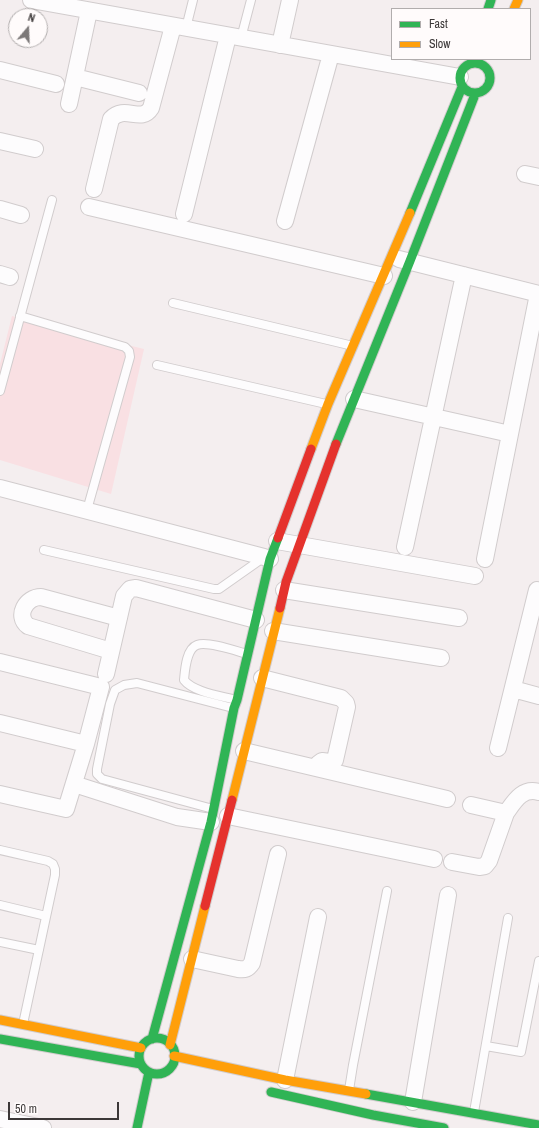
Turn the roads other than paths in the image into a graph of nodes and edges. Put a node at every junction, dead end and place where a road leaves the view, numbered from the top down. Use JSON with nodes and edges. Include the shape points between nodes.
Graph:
{"nodes":[{"id":1,"x":35,"y":0,"type":"edge"},
{"id":2,"x":193,"y":0,"type":"edge"},
{"id":3,"x":251,"y":0,"type":"edge"},
{"id":4,"x":290,"y":0,"type":"edge"},
{"id":5,"x":113,"y":7,"type":"edge"},
{"id":6,"x":89,"y":10,"type":"junction"},
{"id":7,"x":180,"y":27,"type":"junction"},
{"id":8,"x":235,"y":37,"type":"junction"},
{"id":9,"x":280,"y":45,"type":"junction"},
{"id":10,"x":331,"y":54,"type":"junction"},
{"id":11,"x":494,"y":60,"type":"edge"},
{"id":12,"x":0,"y":70,"type":"edge"},
{"id":13,"x":465,"y":72,"type":"edge"},
{"id":14,"x":489,"y":72,"type":"junction"},
{"id":15,"x":75,"y":77,"type":"junction"},
{"id":16,"x":56,"y":84,"type":"dead end"},
{"id":17,"x":139,"y":93,"type":"dead end"},
{"id":18,"x":475,"y":94,"type":"junction"},
{"id":19,"x":69,"y":104,"type":"dead end"},
{"id":20,"x":0,"y":141,"type":"edge"},
{"id":21,"x":35,"y":149,"type":"dead end"},
{"id":22,"x":94,"y":189,"type":"dead end"},
{"id":23,"x":52,"y":200,"type":"dead end"},
{"id":24,"x":89,"y":207,"type":"dead end"},
{"id":25,"x":0,"y":209,"type":"edge"},
{"id":26,"x":21,"y":214,"type":"dead end"},
{"id":27,"x":184,"y":214,"type":"dead end"},
{"id":28,"x":285,"y":221,"type":"dead end"},
{"id":29,"x":392,"y":256,"type":"junction"},
{"id":30,"x":410,"y":261,"type":"junction"},
{"id":31,"x":464,"y":275,"type":"junction"},
{"id":32,"x":384,"y":276,"type":"junction"},
{"id":33,"x":538,"y":294,"type":"edge"},
{"id":34,"x":173,"y":303,"type":"dead end"},
{"id":35,"x":20,"y":316,"type":"junction"},
{"id":36,"x":353,"y":346,"type":"junction"},
{"id":37,"x":158,"y":365,"type":"dead end"},
{"id":38,"x":0,"y":391,"type":"edge"},
{"id":39,"x":354,"y":399,"type":"junction"},
{"id":40,"x":328,"y":404,"type":"junction"},
{"id":41,"x":433,"y":416,"type":"junction"},
{"id":42,"x":510,"y":434,"type":"junction"},
{"id":43,"x":0,"y":488,"type":"edge"},
{"id":44,"x":87,"y":510,"type":"junction"},
{"id":45,"x":277,"y":541,"type":"junction"},
{"id":46,"x":299,"y":545,"type":"junction"},
{"id":47,"x":405,"y":547,"type":"dead end"},
{"id":48,"x":44,"y":550,"type":"dead end"},
{"id":49,"x":267,"y":558,"type":"junction"},
{"id":50,"x":485,"y":559,"type":"dead end"},
{"id":51,"x":475,"y":576,"type":"dead end"},
{"id":52,"x":284,"y":590,"type":"junction"},
{"id":53,"x":537,"y":590,"type":"dead end"},
{"id":54,"x":119,"y":618,"type":"junction"},
{"id":55,"x":459,"y":618,"type":"dead end"},
{"id":56,"x":256,"y":620,"type":"junction"},
{"id":57,"x":274,"y":631,"type":"junction"},
{"id":58,"x":111,"y":651,"type":"junction"},
{"id":59,"x":248,"y":654,"type":"junction"},
{"id":60,"x":441,"y":658,"type":"dead end"},
{"id":61,"x":0,"y":662,"type":"edge"},
{"id":62,"x":106,"y":674,"type":"dead end"},
{"id":63,"x":262,"y":678,"type":"junction"},
{"id":64,"x":513,"y":689,"type":"junction"},
{"id":65,"x":539,"y":696,"type":"edge"},
{"id":66,"x":236,"y":704,"type":"junction"},
{"id":67,"x":0,"y":723,"type":"edge"},
{"id":68,"x":86,"y":744,"type":"junction"},
{"id":69,"x":498,"y":748,"type":"dead end"},
{"id":70,"x":244,"y":751,"type":"junction"},
{"id":71,"x":317,"y":768,"type":"junction"},
{"id":72,"x":74,"y":784,"type":"junction"},
{"id":73,"x":539,"y":792,"type":"edge"},
{"id":74,"x":0,"y":794,"type":"edge"},
{"id":75,"x":447,"y":800,"type":"dead end"},
{"id":76,"x":472,"y":805,"type":"dead end"},
{"id":77,"x":506,"y":814,"type":"junction"},
{"id":78,"x":212,"y":815,"type":"junction"},
{"id":79,"x":228,"y":816,"type":"junction"},
{"id":80,"x":0,"y":850,"type":"edge"},
{"id":81,"x":278,"y":854,"type":"dead end"},
{"id":82,"x":434,"y":859,"type":"dead end"},
{"id":83,"x":452,"y":862,"type":"dead end"},
{"id":84,"x":387,"y":891,"type":"dead end"},
{"id":85,"x":448,"y":895,"type":"dead end"},
{"id":86,"x":0,"y":905,"type":"edge"},
{"id":87,"x":46,"y":916,"type":"junction"},
{"id":88,"x":318,"y":917,"type":"dead end"},
{"id":89,"x":508,"y":918,"type":"dead end"},
{"id":90,"x":0,"y":942,"type":"edge"},
{"id":91,"x":39,"y":950,"type":"junction"},
{"id":92,"x":192,"y":959,"type":"junction"},
{"id":93,"x":539,"y":961,"type":"edge"},
{"id":94,"x":0,"y":1020,"type":"edge"},
{"id":95,"x":23,"y":1025,"type":"junction"},
{"id":96,"x":0,"y":1039,"type":"edge"},
{"id":97,"x":152,"y":1039,"type":"junction"},
{"id":98,"x":170,"y":1045,"type":"junction"},
{"id":99,"x":486,"y":1046,"type":"junction"},
{"id":100,"x":141,"y":1048,"type":"junction"},
{"id":101,"x":174,"y":1056,"type":"junction"},
{"id":102,"x":141,"y":1064,"type":"junction"},
{"id":103,"x":149,"y":1072,"type":"junction"},
{"id":104,"x":285,"y":1080,"type":"junction"},
{"id":105,"x":260,"y":1089,"type":"dead end"},
{"id":106,"x":349,"y":1092,"type":"junction"},
{"id":107,"x":413,"y":1102,"type":"junction"},
{"id":108,"x":474,"y":1113,"type":"junction"},
{"id":109,"x":0,"y":1119,"type":"edge"},
{"id":110,"x":539,"y":1124,"type":"edge"},
{"id":111,"x":42,"y":1128,"type":"edge"},
{"id":112,"x":137,"y":1128,"type":"edge"},
{"id":113,"x":444,"y":1128,"type":"edge"}],
"edges":[{"from":1,"to":6,"type":"street"},
{"from":2,"to":7,"type":"lane"},
{"from":3,"to":8,"type":"lane"},
{"from":4,"to":9,"type":"street"},
{"from":5,"to":6,"type":"street"},
{"from":5,"to":7,"type":"street"},
{"from":6,"to":15,"type":"street"},
{"from":7,"to":8,"type":"street"},
{"from":7,"to":22,"type":"street","via":[[148,113],[122,113],[111,119]]},
{"from":8,"to":9,"type":"street"},
{"from":8,"to":27,"type":"street"},
{"from":9,"to":10,"type":"street"},
{"from":10,"to":13,"type":"street"},
{"from":10,"to":28,"type":"street"},
{"from":11,"to":14,"type":"street"},
{"from":12,"to":16,"type":"street"},
{"from":13,"to":14,"type":"street","via":[[478,63]]},
{"from":13,"to":18,"type":"street","via":[[466,90]]},
{"from":13,"to":29,"type":"street"},
{"from":14,"to":18,"type":"street","via":[[491,77],[488,87]]},
{"from":15,"to":17,"type":"street"},
{"from":15,"to":19,"type":"street"},
{"from":18,"to":30,"type":"street"},
{"from":20,"to":21,"type":"street"},
{"from":23,"to":35,"type":"lane"},
{"from":24,"to":32,"type":"street"},
{"from":25,"to":26,"type":"street"},
{"from":29,"to":30,"type":"street"},
{"from":29,"to":32,"type":"street"},
{"from":30,"to":31,"type":"street"},
{"from":30,"to":39,"type":"street"},
{"from":31,"to":33,"type":"street"},
{"from":31,"to":41,"type":"street"},
{"from":32,"to":36,"type":"street"},
{"from":33,"to":42,"type":"street"},
{"from":34,"to":36,"type":"lane"},
{"from":35,"to":38,"type":"lane"},
{"from":35,"to":44,"type":"lane","via":[[125,347],[129,351],[130,357]]},
{"from":36,"to":40,"type":"street"},
{"from":37,"to":40,"type":"lane"},
{"from":39,"to":41,"type":"street"},
{"from":39,"to":46,"type":"street"},
{"from":40,"to":45,"type":"street"},
{"from":41,"to":42,"type":"street"},
{"from":41,"to":47,"type":"street"},
{"from":42,"to":50,"type":"street"},
{"from":43,"to":44,"type":"street"},
{"from":44,"to":49,"type":"street"},
{"from":45,"to":46,"type":"street"},
{"from":45,"to":49,"type":"street"},
{"from":46,"to":51,"type":"street"},
{"from":46,"to":52,"type":"street"},
{"from":48,"to":49,"type":"lane","via":[[214,589],[219,589]]},
{"from":49,"to":56,"type":"street"},
{"from":52,"to":55,"type":"street"},
{"from":52,"to":57,"type":"street"},
{"from":53,"to":64,"type":"street"},
{"from":54,"to":56,"type":"street","via":[[124,596],[130,588],[136,588]]},
{"from":54,"to":58,"type":"street"},
{"from":54,"to":58,"type":"street","via":[[41,597],[30,599],[25,605],[22,618],[23,623],[28,626]]},
{"from":56,"to":59,"type":"street"},
{"from":57,"to":60,"type":"street"},
{"from":57,"to":63,"type":"street"},
{"from":58,"to":62,"type":"street"},
{"from":59,"to":66,"type":"street"},
{"from":59,"to":66,"type":"lane","via":[[211,645],[198,645],[193,648],[187,662],[184,680],[187,684]]},
{"from":61,"to":68,"type":"street","via":[[101,687]]},
{"from":63,"to":70,"type":"street"},
{"from":63,"to":71,"type":"street","via":[[341,698],[346,703],[335,760],[322,761]]},
{"from":64,"to":65,"type":"street"},
{"from":64,"to":69,"type":"street"},
{"from":66,"to":78,"type":"street"},
{"from":66,"to":78,"type":"lane","via":[[137,683],[124,684],[115,690],[110,704],[97,769],[99,778]]},
{"from":67,"to":68,"type":"street"},
{"from":68,"to":72,"type":"street"},
{"from":70,"to":71,"type":"street"},
{"from":70,"to":79,"type":"street"},
{"from":71,"to":75,"type":"street"},
{"from":72,"to":74,"type":"street","via":[[66,809]]},
{"from":72,"to":78,"type":"street","via":[[177,817]]},
{"from":73,"to":77,"type":"street","via":[[526,792],[518,796]]},
{"from":76,"to":77,"type":"street"},
{"from":77,"to":83,"type":"street","via":[[485,866],[479,868]]},
{"from":78,"to":97,"type":"street"},
{"from":79,"to":82,"type":"street"},
{"from":79,"to":92,"type":"street"},
{"from":80,"to":87,"type":"lane","via":[[53,864],[55,875]]},
{"from":81,"to":92,"type":"street","via":[[249,968],[244,970]]},
{"from":84,"to":106,"type":"lane"},
{"from":85,"to":107,"type":"street"},
{"from":86,"to":87,"type":"lane"},
{"from":87,"to":91,"type":"lane"},
{"from":88,"to":104,"type":"street"},
{"from":89,"to":99,"type":"lane"},
{"from":90,"to":91,"type":"lane"},
{"from":91,"to":95,"type":"lane"},
{"from":92,"to":98,"type":"street"},
{"from":93,"to":99,"type":"lane","via":[[521,1052]]},
{"from":94,"to":95,"type":"street"},
{"from":95,"to":100,"type":"street"},
{"from":96,"to":102,"type":"street"},
{"from":97,"to":98,"type":"street","via":[[161,1039]]},
{"from":97,"to":100,"type":"street"},
{"from":98,"to":101,"type":"street"},
{"from":99,"to":108,"type":"lane"},
{"from":100,"to":102,"type":"street"},
{"from":101,"to":103,"type":"street","via":[[173,1064],[167,1073]]},
{"from":101,"to":104,"type":"street"},
{"from":102,"to":103,"type":"street"},
{"from":103,"to":112,"type":"street"},
{"from":104,"to":106,"type":"street"},
{"from":105,"to":113,"type":"street","via":[[373,1115]]},
{"from":106,"to":107,"type":"street"},
{"from":107,"to":108,"type":"street"},
{"from":108,"to":110,"type":"street"},
{"from":109,"to":111,"type":"street"}]}
